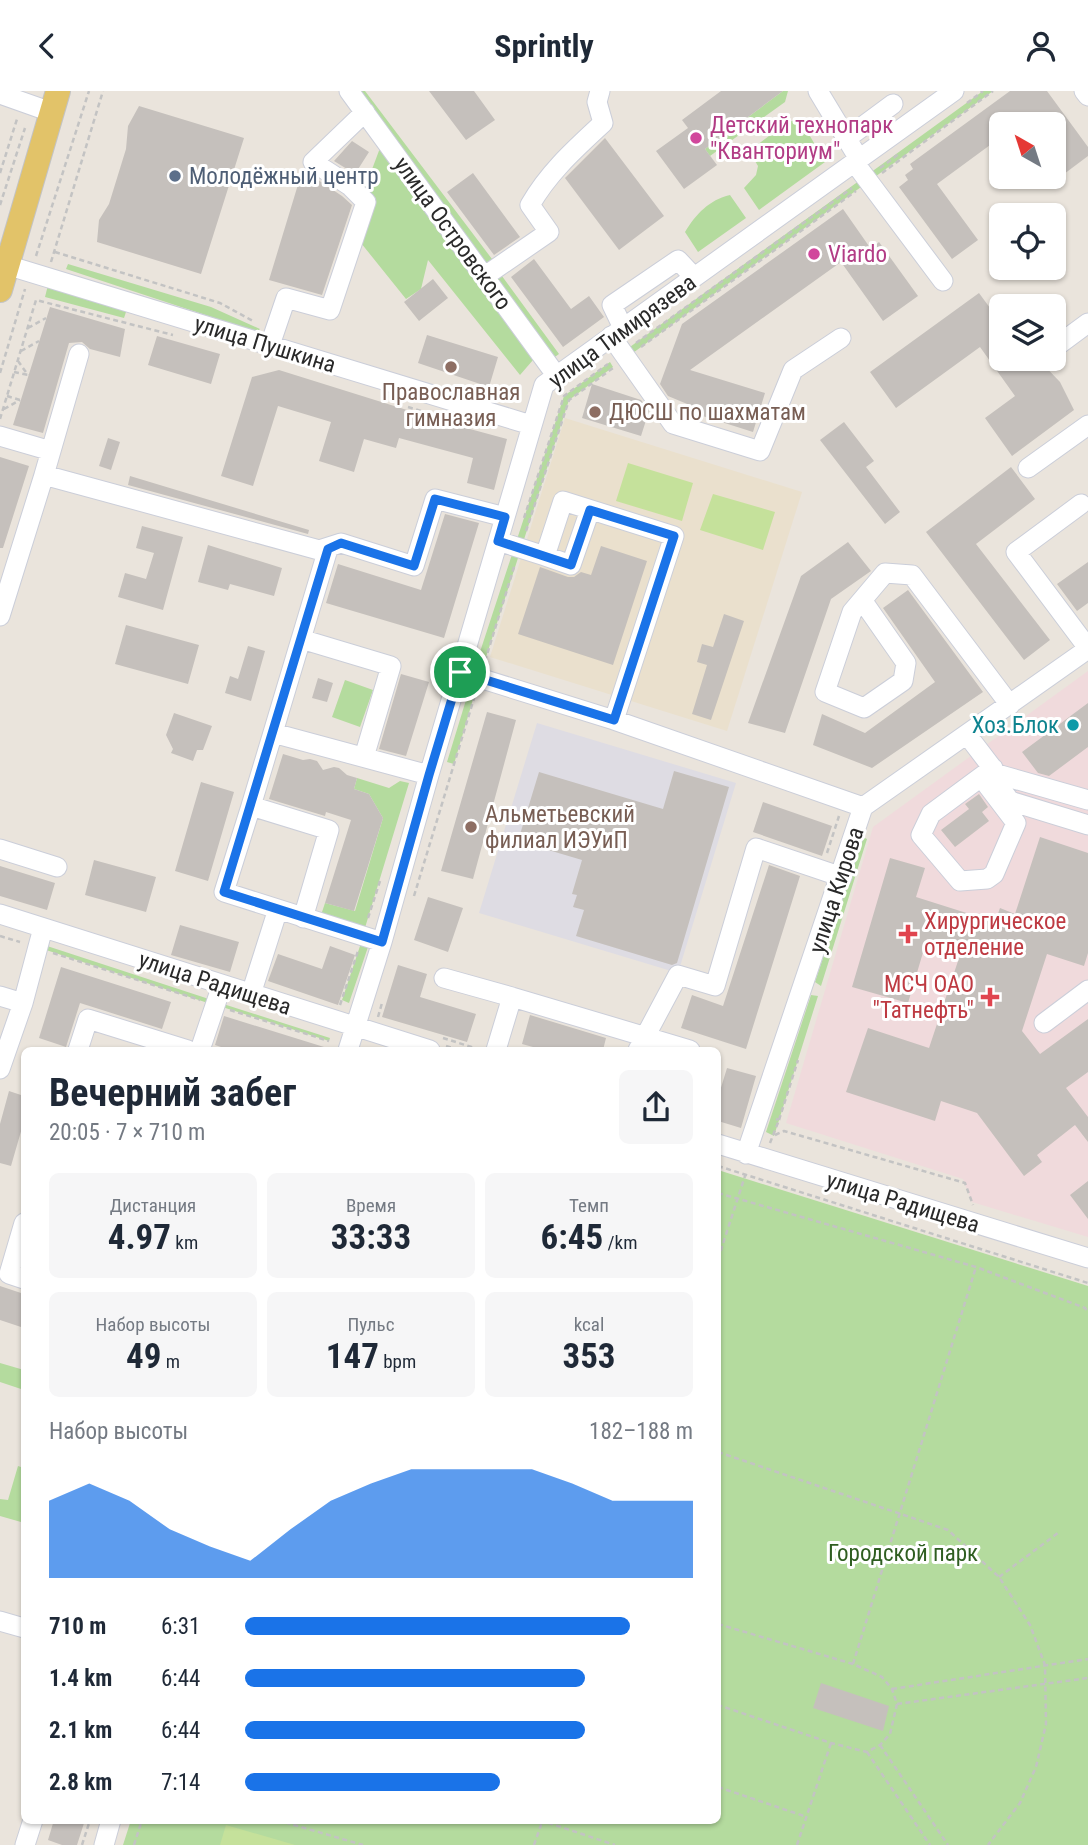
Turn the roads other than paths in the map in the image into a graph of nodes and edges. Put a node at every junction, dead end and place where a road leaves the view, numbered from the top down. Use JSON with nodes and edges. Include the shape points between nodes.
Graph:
{"nodes":[{"id":1,"x":349,"y":91,"type":"edge"},
{"id":2,"x":600,"y":91,"type":"edge"},
{"id":3,"x":818,"y":91,"type":"edge"},
{"id":4,"x":954,"y":91,"type":"edge"},
{"id":5,"x":1084,"y":91,"type":"edge"},
{"id":6,"x":0,"y":94,"type":"edge"},
{"id":7,"x":1088,"y":96,"type":"edge"},
{"id":8,"x":41,"y":102,"type":"edge"},
{"id":9,"x":893,"y":104,"type":"dead end"},
{"id":10,"x":365,"y":112,"type":"junction"},
{"id":11,"x":846,"y":138,"type":"junction"},
{"id":12,"x":857,"y":161,"type":"junction"},
{"id":13,"x":13,"y":267,"type":"edge"},
{"id":14,"x":485,"y":276,"type":"junction"},
{"id":15,"x":943,"y":281,"type":"dead end"},
{"id":16,"x":0,"y":290,"type":"edge"},
{"id":17,"x":1088,"y":323,"type":"edge"},
{"id":18,"x":617,"y":332,"type":"junction"},
{"id":19,"x":841,"y":338,"type":"dead end"},
{"id":20,"x":272,"y":339,"type":"junction"},
{"id":21,"x":1066,"y":339,"type":"edge"},
{"id":22,"x":79,"y":354,"type":"dead end"},
{"id":23,"x":556,"y":375,"type":"junction"},
{"id":24,"x":531,"y":425,"type":"junction"},
{"id":25,"x":1088,"y":425,"type":"edge"},
{"id":26,"x":0,"y":436,"type":"edge"},
{"id":27,"x":51,"y":451,"type":"junction"},
{"id":28,"x":1028,"y":468,"type":"dead end"},
{"id":29,"x":44,"y":475,"type":"junction"},
{"id":30,"x":1081,"y":504,"type":"dead end"},
{"id":31,"x":590,"y":510,"type":"junction"},
{"id":32,"x":505,"y":517,"type":"junction"},
{"id":33,"x":498,"y":541,"type":"junction"},
{"id":34,"x":328,"y":549,"type":"junction"},
{"id":35,"x":545,"y":556,"type":"junction"},
{"id":36,"x":862,"y":600,"type":"junction"},
{"id":37,"x":0,"y":616,"type":"edge"},
{"id":38,"x":301,"y":639,"type":"junction"},
{"id":39,"x":1088,"y":649,"type":"edge"},
{"id":40,"x":460,"y":672,"type":"junction"},
{"id":41,"x":1010,"y":705,"type":"junction"},
{"id":42,"x":614,"y":720,"type":"junction"},
{"id":43,"x":273,"y":733,"type":"junction"},
{"id":44,"x":968,"y":736,"type":"junction"},
{"id":45,"x":364,"y":757,"type":"junction"},
{"id":46,"x":987,"y":772,"type":"junction"},
{"id":47,"x":429,"y":775,"type":"junction"},
{"id":48,"x":1088,"y":800,"type":"edge"},
{"id":49,"x":251,"y":806,"type":"junction"},
{"id":50,"x":863,"y":807,"type":"junction"},
{"id":51,"x":1088,"y":825,"type":"edge"},
{"id":52,"x":0,"y":849,"type":"edge"},
{"id":53,"x":57,"y":867,"type":"dead end"},
{"id":54,"x":842,"y":877,"type":"junction"},
{"id":55,"x":278,"y":909,"type":"junction"},
{"id":56,"x":0,"y":915,"type":"edge"},
{"id":57,"x":303,"y":918,"type":"junction"},
{"id":58,"x":43,"y":928,"type":"junction"},
{"id":59,"x":382,"y":942,"type":"junction"},
{"id":60,"x":444,"y":978,"type":"dead end"},
{"id":61,"x":222,"y":985,"type":"junction"},
{"id":62,"x":1088,"y":990,"type":"edge"},
{"id":63,"x":251,"y":994,"type":"junction"},
{"id":64,"x":0,"y":996,"type":"edge"},
{"id":65,"x":512,"y":997,"type":"junction"},
{"id":66,"x":23,"y":1003,"type":"junction"},
{"id":67,"x":1044,"y":1023,"type":"dead end"},
{"id":68,"x":355,"y":1027,"type":"junction"},
{"id":69,"x":641,"y":1044,"type":"edge"},
{"id":70,"x":79,"y":1047,"type":"edge"},
{"id":71,"x":178,"y":1047,"type":"edge"},
{"id":72,"x":201,"y":1047,"type":"edge"},
{"id":73,"x":349,"y":1047,"type":"edge"},
{"id":74,"x":420,"y":1047,"type":"edge"},
{"id":75,"x":497,"y":1047,"type":"edge"},
{"id":76,"x":666,"y":1047,"type":"edge"},
{"id":77,"x":0,"y":1069,"type":"edge"},
{"id":78,"x":721,"y":1146,"type":"edge"},
{"id":79,"x":748,"y":1162,"type":"junction"},
{"id":80,"x":21,"y":1233,"type":"edge"},
{"id":81,"x":1088,"y":1258,"type":"edge"},
{"id":82,"x":21,"y":1278,"type":"edge"},
{"id":83,"x":0,"y":1621,"type":"edge"},
{"id":84,"x":21,"y":1627,"type":"edge"},
{"id":85,"x":32,"y":1824,"type":"edge"},
{"id":86,"x":110,"y":1824,"type":"edge"},
{"id":87,"x":24,"y":1845,"type":"edge"},
{"id":88,"x":104,"y":1845,"type":"edge"}],
"edges":[{"from":1,"to":10,"type":"street","name":"улица Островского"},
{"from":2,"to":14,"type":"street","via":[[597,102],[603,123],[563,159],[530,205],[549,232]]},
{"from":3,"to":11,"type":"street"},
{"from":4,"to":12,"type":"street","name":"улица Тимирязева"},
{"from":5,"to":7,"type":"street"},
{"from":6,"to":8,"type":"street"},
{"from":8,"to":13,"type":"main road"},
{"from":9,"to":11,"type":"street"},
{"from":10,"to":14,"type":"street","name":"улица Островского"},
{"from":10,"to":20,"type":"street","via":[[313,162],[366,202],[330,310],[286,298]]},
{"from":11,"to":12,"type":"street"},
{"from":12,"to":15,"type":"street"},
{"from":12,"to":18,"type":"street","name":"улица Тимирязева"},
{"from":13,"to":16,"type":"main road"},
{"from":13,"to":20,"type":"street","name":"улица Пушкина"},
{"from":14,"to":23,"type":"street","name":"улица Островского"},
{"from":17,"to":21,"type":"street"},
{"from":18,"to":19,"type":"street","via":[[626,358],[673,424],[760,451],[793,370]]},
{"from":18,"to":23,"type":"street","name":"улица Тимирязева"},
{"from":20,"to":24,"type":"street","name":"улица Пушкина"},
{"from":22,"to":27,"type":"street"},
{"from":23,"to":24,"type":"street","name":"улица Тимирязева","via":[[544,385]]},
{"from":24,"to":32,"type":"street","name":"улица Тимирязева"},
{"from":25,"to":28,"type":"street"},
{"from":26,"to":27,"type":"street"},
{"from":27,"to":29,"type":"street"},
{"from":29,"to":34,"type":"street"},
{"from":29,"to":37,"type":"street"},
{"from":30,"to":39,"type":"street","via":[[1016,552]]},
{"from":31,"to":35,"type":"street","via":[[571,565]]},
{"from":31,"to":35,"type":"street","via":[[563,501]]},
{"from":31,"to":42,"type":"street","via":[[674,536]]},
{"from":32,"to":33,"type":"street","name":"улица Тимирязева"},
{"from":32,"to":34,"type":"street","via":[[435,499],[414,566],[341,543]]},
{"from":33,"to":35,"type":"street"},
{"from":33,"to":40,"type":"street","name":"улица Тимирязева"},
{"from":34,"to":38,"type":"street"},
{"from":36,"to":36,"type":"street","via":[[852,612],[825,692],[864,708],[903,681],[906,663]]},
{"from":36,"to":41,"type":"street","via":[[885,572],[912,575]]},
{"from":38,"to":43,"type":"street"},
{"from":38,"to":45,"type":"street","via":[[391,666]]},
{"from":39,"to":41,"type":"street","name":"улица Кирова"},
{"from":40,"to":42,"type":"street"},
{"from":40,"to":47,"type":"street","name":"улица Тимирязева"},
{"from":41,"to":44,"type":"street","name":"улица Кирова"},
{"from":42,"to":50,"type":"street"},
{"from":43,"to":45,"type":"street"},
{"from":43,"to":49,"type":"street"},
{"from":44,"to":46,"type":"street"},
{"from":44,"to":50,"type":"street","name":"улица Кирова"},
{"from":45,"to":47,"type":"street"},
{"from":46,"to":46,"type":"street","via":[[931,814],[921,835],[961,881],[994,874],[1016,823]]},
{"from":46,"to":48,"type":"street"},
{"from":46,"to":51,"type":"street","via":[[1010,801]]},
{"from":47,"to":59,"type":"street","name":"улица Тимирязева"},
{"from":49,"to":55,"type":"street","via":[[224,892]]},
{"from":49,"to":57,"type":"street","via":[[329,830]]},
{"from":50,"to":54,"type":"street","name":"улица Кирова"},
{"from":52,"to":53,"type":"street"},
{"from":54,"to":69,"type":"street","via":[[756,848],[715,986],[678,975]]},
{"from":54,"to":79,"type":"street","name":"улица Кирова"},
{"from":55,"to":57,"type":"street"},
{"from":55,"to":63,"type":"street"},
{"from":56,"to":58,"type":"street","name":"улица Радищева"},
{"from":57,"to":59,"type":"street"},
{"from":58,"to":61,"type":"street","name":"улица Радищева"},
{"from":58,"to":66,"type":"street"},
{"from":59,"to":68,"type":"street","name":"улица Тимирязева"},
{"from":60,"to":65,"type":"street"},
{"from":61,"to":63,"type":"street","name":"улица Радищева"},
{"from":61,"to":72,"type":"street"},
{"from":62,"to":67,"type":"street"},
{"from":63,"to":68,"type":"street","name":"улица Радищева"},
{"from":64,"to":66,"type":"street"},
{"from":65,"to":69,"type":"street"},
{"from":65,"to":75,"type":"street"},
{"from":66,"to":77,"type":"street"},
{"from":68,"to":73,"type":"street","name":"улица Тимирязева"},
{"from":68,"to":74,"type":"street","name":"улица Радищева"},
{"from":69,"to":76,"type":"street"},
{"from":70,"to":71,"type":"street","via":[[88,1019]]},
{"from":78,"to":79,"type":"street","name":"улица Радищева"},
{"from":79,"to":81,"type":"street","name":"улица Радищева"},
{"from":80,"to":82,"type":"street","via":[[9,1274]]},
{"from":83,"to":84,"type":"street"},
{"from":85,"to":87,"type":"street"},
{"from":86,"to":88,"type":"street"}]}
